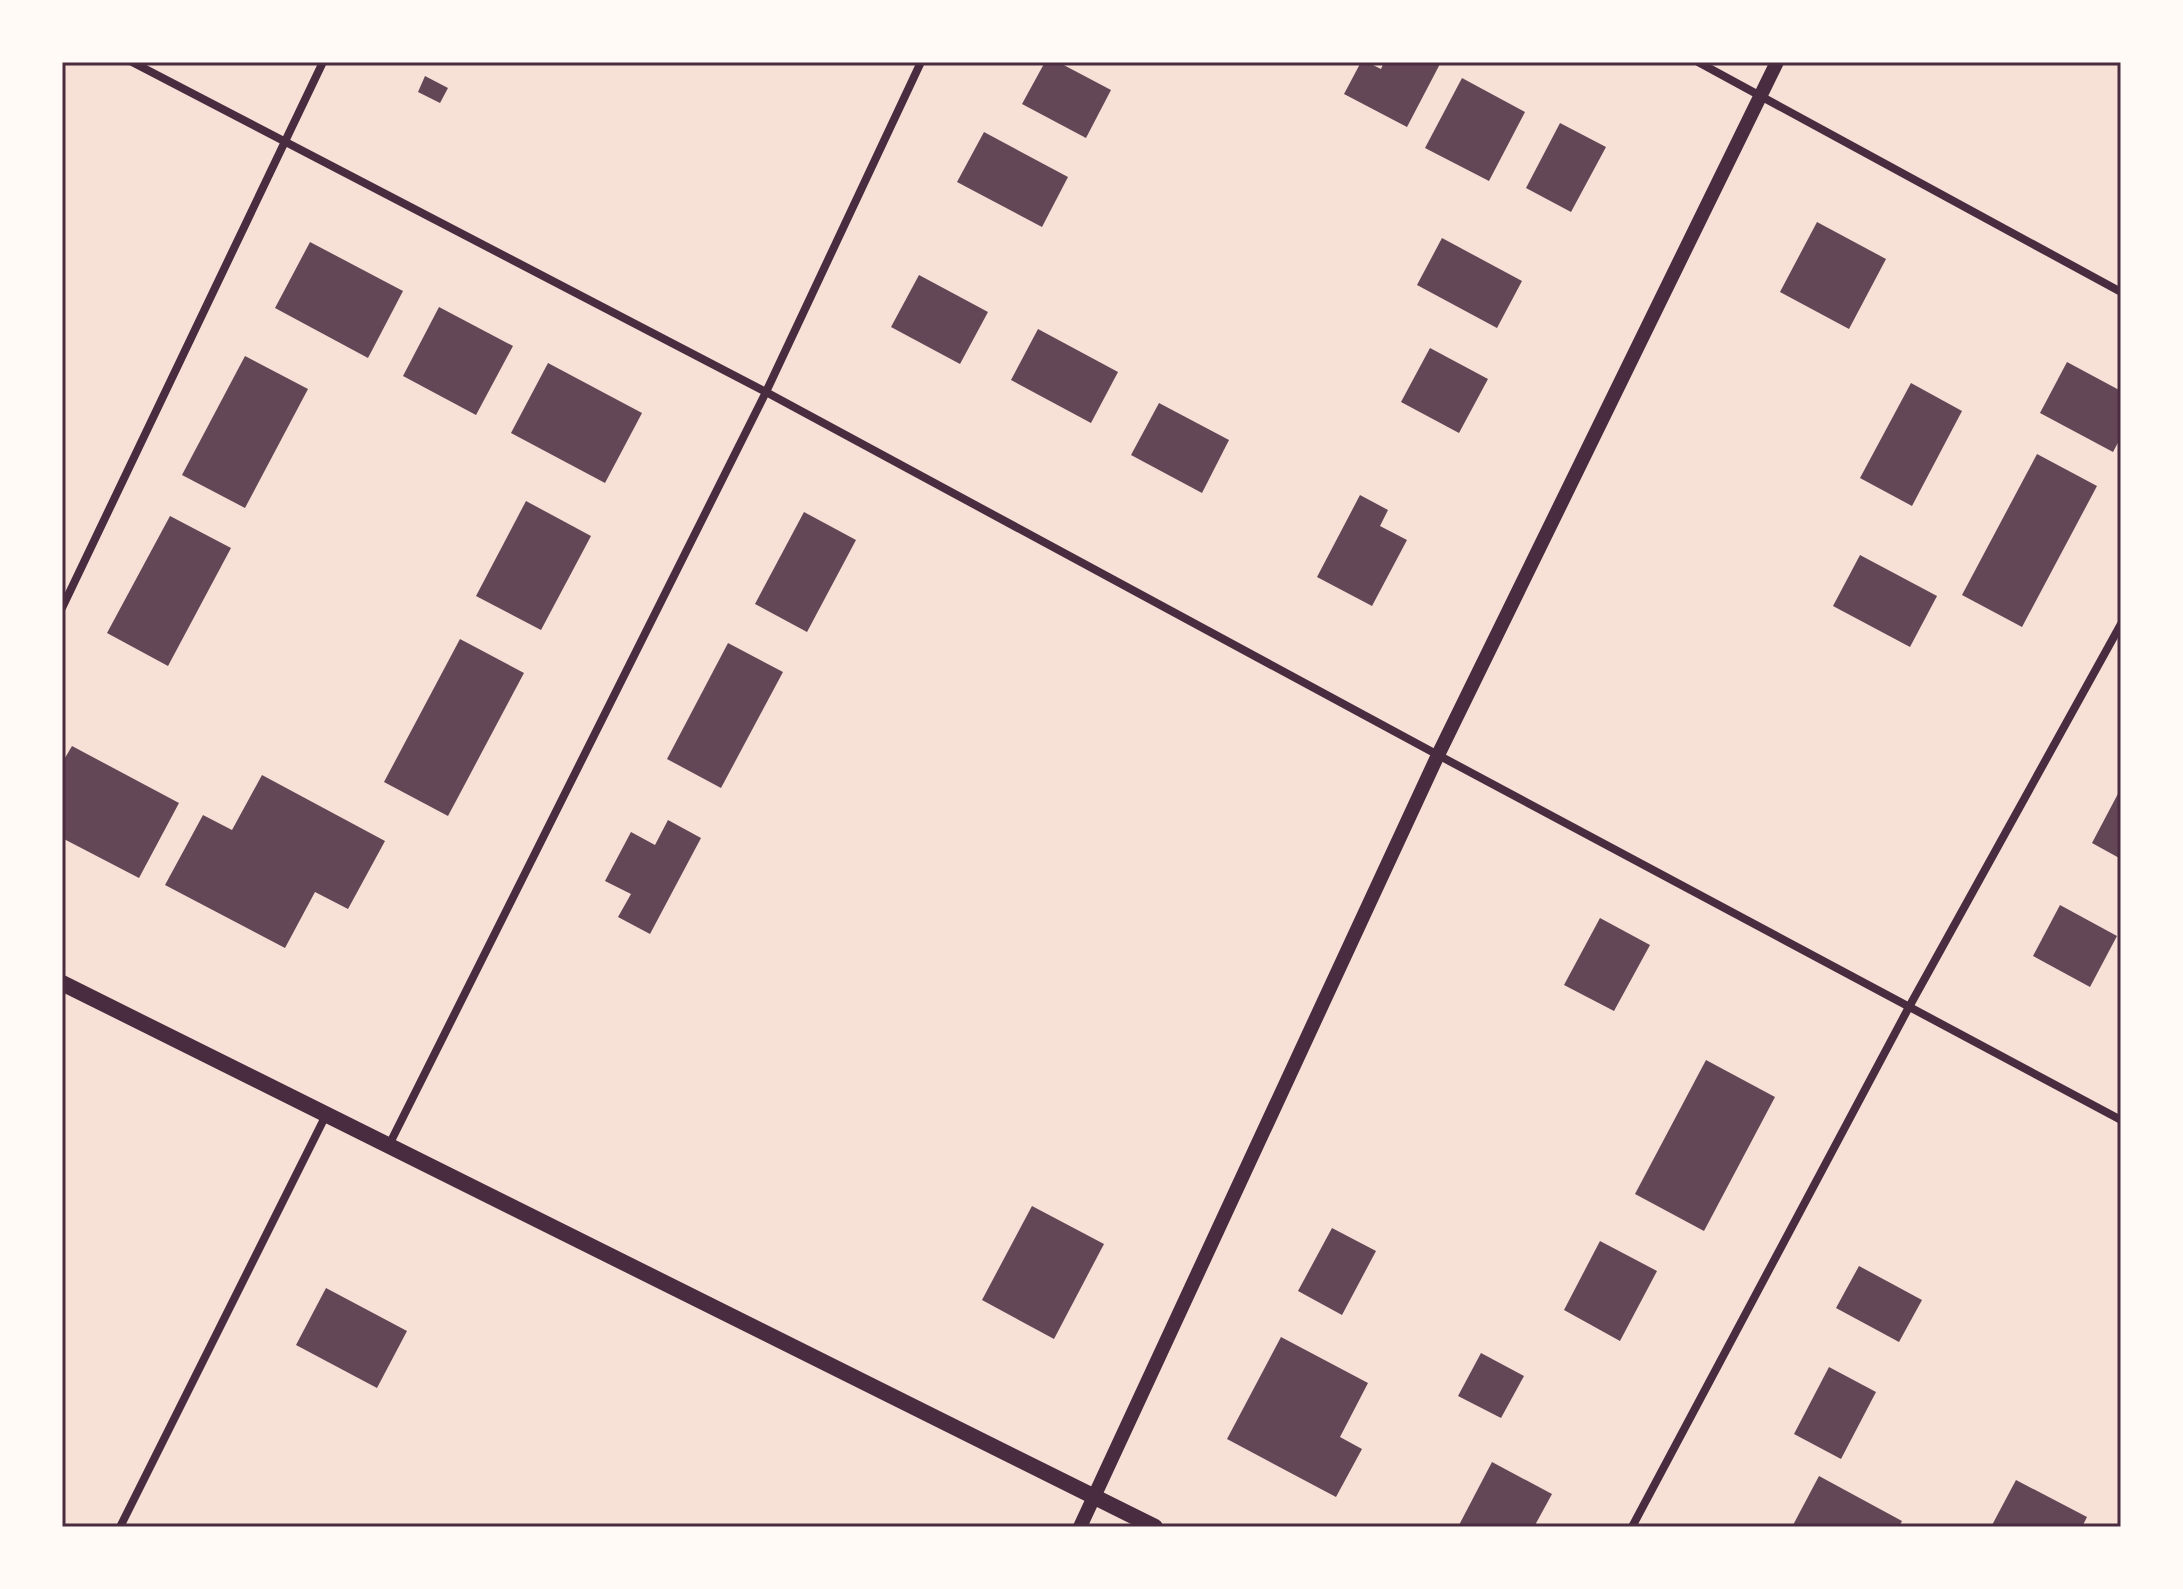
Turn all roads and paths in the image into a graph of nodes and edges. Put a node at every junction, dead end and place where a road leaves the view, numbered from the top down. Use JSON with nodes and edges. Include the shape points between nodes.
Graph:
{"nodes":[{"id":1,"x":132,"y":62,"type":"edge"},
{"id":2,"x":323,"y":62,"type":"edge"},
{"id":3,"x":921,"y":62,"type":"edge"},
{"id":4,"x":1698,"y":62,"type":"edge"},
{"id":5,"x":1777,"y":62,"type":"edge"},
{"id":6,"x":1761,"y":95,"type":"junction"},
{"id":7,"x":285,"y":140,"type":"junction"},
{"id":8,"x":2121,"y":292,"type":"edge"},
{"id":9,"x":766,"y":392,"type":"junction"},
{"id":10,"x":62,"y":608,"type":"edge"},
{"id":11,"x":2121,"y":624,"type":"edge"},
{"id":12,"x":1438,"y":755,"type":"junction"},
{"id":13,"x":62,"y":983,"type":"edge"},
{"id":14,"x":1909,"y":1007,"type":"junction"},
{"id":15,"x":327,"y":1114,"type":"junction"},
{"id":16,"x":2121,"y":1120,"type":"edge"},
{"id":17,"x":389,"y":1145,"type":"junction"},
{"id":18,"x":1095,"y":1496,"type":"junction"},
{"id":19,"x":120,"y":1527,"type":"edge"},
{"id":20,"x":1080,"y":1527,"type":"edge"},
{"id":21,"x":1155,"y":1527,"type":"edge"},
{"id":22,"x":1632,"y":1527,"type":"edge"}],
"edges":[{"from":1,"to":7,"type":"street"},
{"from":2,"to":7,"type":"street"},
{"from":3,"to":9,"type":"street"},
{"from":4,"to":6,"type":"street"},
{"from":5,"to":6,"type":"street"},
{"from":6,"to":8,"type":"street"},
{"from":6,"to":12,"type":"street"},
{"from":7,"to":9,"type":"street"},
{"from":7,"to":10,"type":"street"},
{"from":9,"to":12,"type":"street"},
{"from":9,"to":17,"type":"street"},
{"from":11,"to":14,"type":"street"},
{"from":12,"to":14,"type":"street"},
{"from":12,"to":18,"type":"street"},
{"from":13,"to":15,"type":"main road"},
{"from":14,"to":16,"type":"street"},
{"from":14,"to":22,"type":"street"},
{"from":15,"to":17,"type":"main road"},
{"from":15,"to":19,"type":"street"},
{"from":17,"to":18,"type":"main road"},
{"from":18,"to":20,"type":"street"},
{"from":18,"to":21,"type":"main road"}]}
